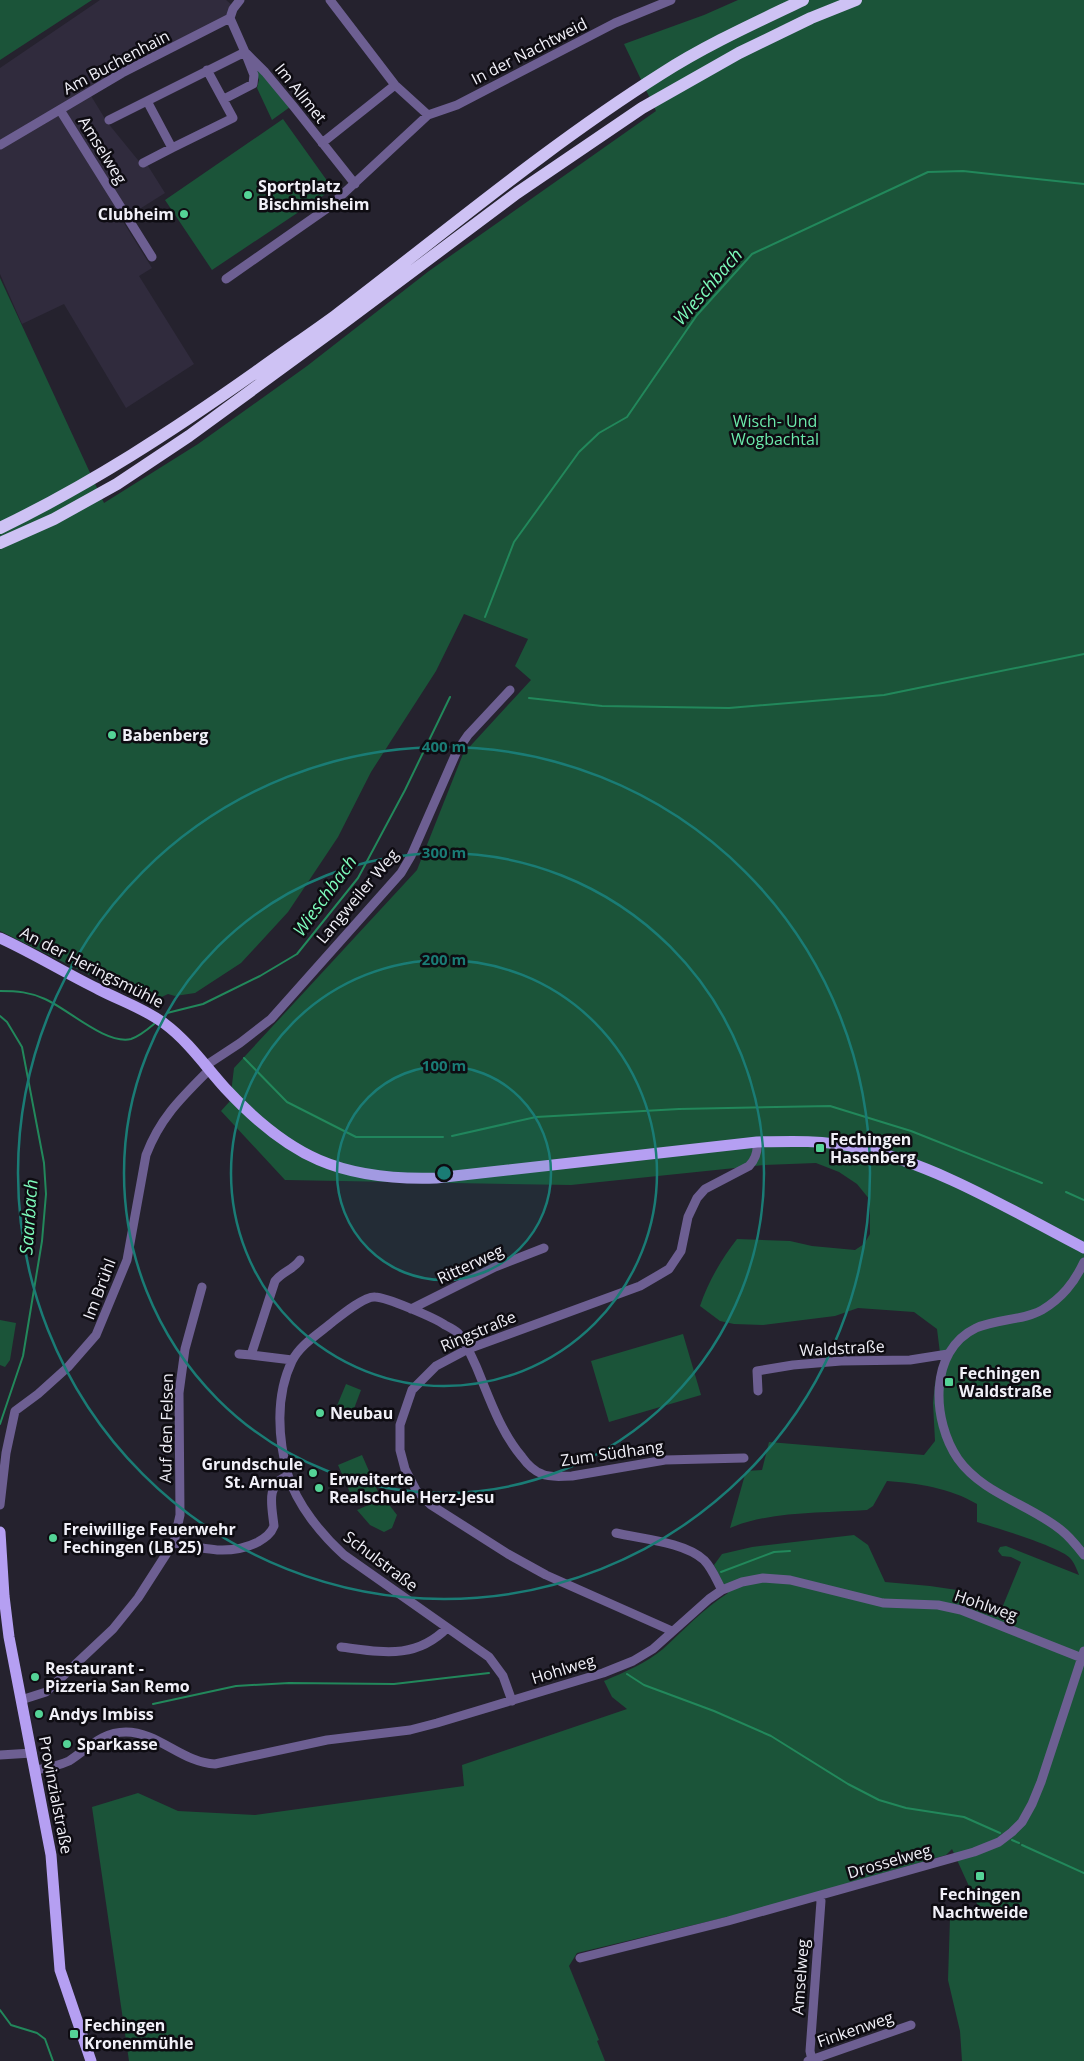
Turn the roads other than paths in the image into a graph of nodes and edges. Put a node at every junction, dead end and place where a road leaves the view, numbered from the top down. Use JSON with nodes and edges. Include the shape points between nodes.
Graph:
{"nodes":[{"id":1,"x":240,"y":0,"type":"edge"},
{"id":2,"x":330,"y":0,"type":"edge"},
{"id":3,"x":671,"y":0,"type":"edge"},
{"id":4,"x":803,"y":0,"type":"edge"},
{"id":5,"x":856,"y":0,"type":"edge"},
{"id":6,"x":230,"y":18,"type":"junction"},
{"id":7,"x":245,"y":52,"type":"junction"},
{"id":8,"x":207,"y":70,"type":"junction"},
{"id":9,"x":395,"y":85,"type":"junction"},
{"id":10,"x":224,"y":99,"type":"junction"},
{"id":11,"x":147,"y":101,"type":"junction"},
{"id":12,"x":60,"y":110,"type":"junction"},
{"id":13,"x":428,"y":115,"type":"junction"},
{"id":14,"x":109,"y":120,"type":"dead end"},
{"id":15,"x":322,"y":143,"type":"junction"},
{"id":16,"x":0,"y":145,"type":"edge"},
{"id":17,"x":172,"y":148,"type":"junction"},
{"id":18,"x":143,"y":163,"type":"dead end"},
{"id":19,"x":355,"y":184,"type":"junction"},
{"id":20,"x":152,"y":257,"type":"dead end"},
{"id":21,"x":226,"y":279,"type":"dead end"},
{"id":22,"x":0,"y":528,"type":"edge"},
{"id":23,"x":0,"y":543,"type":"edge"},
{"id":24,"x":510,"y":690,"type":"dead end"},
{"id":25,"x":0,"y":938,"type":"edge"},
{"id":26,"x":207,"y":1068,"type":"junction"},
{"id":27,"x":757,"y":1142,"type":"junction"},
{"id":28,"x":544,"y":1248,"type":"dead end"},
{"id":29,"x":1084,"y":1248,"type":"edge"},
{"id":30,"x":300,"y":1260,"type":"dead end"},
{"id":31,"x":1084,"y":1262,"type":"edge"},
{"id":32,"x":202,"y":1287,"type":"dead end"},
{"id":33,"x":411,"y":1310,"type":"junction"},
{"id":34,"x":468,"y":1349,"type":"junction"},
{"id":35,"x":239,"y":1354,"type":"dead end"},
{"id":36,"x":948,"y":1354,"type":"junction"},
{"id":37,"x":251,"y":1355,"type":"junction"},
{"id":38,"x":292,"y":1360,"type":"junction"},
{"id":39,"x":758,"y":1391,"type":"dead end"},
{"id":40,"x":744,"y":1458,"type":"dead end"},
{"id":41,"x":288,"y":1476,"type":"junction"},
{"id":42,"x":0,"y":1504,"type":"edge"},
{"id":43,"x":0,"y":1532,"type":"edge"},
{"id":44,"x":616,"y":1533,"type":"dead end"},
{"id":45,"x":174,"y":1542,"type":"junction"},
{"id":46,"x":1084,"y":1555,"type":"edge"},
{"id":47,"x":722,"y":1590,"type":"junction"},
{"id":48,"x":447,"y":1628,"type":"junction"},
{"id":49,"x":672,"y":1631,"type":"junction"},
{"id":50,"x":341,"y":1647,"type":"dead end"},
{"id":51,"x":1083,"y":1654,"type":"edge"},
{"id":52,"x":21,"y":1700,"type":"junction"},
{"id":53,"x":512,"y":1700,"type":"junction"},
{"id":54,"x":32,"y":1753,"type":"junction"},
{"id":55,"x":0,"y":1755,"type":"edge"},
{"id":56,"x":36,"y":1770,"type":"junction"},
{"id":57,"x":819,"y":1896,"type":"junction"},
{"id":58,"x":580,"y":1958,"type":"dead end"},
{"id":59,"x":911,"y":2025,"type":"dead end"},
{"id":60,"x":810,"y":2060,"type":"edge"},
{"id":61,"x":91,"y":2061,"type":"edge"}],
"edges":[{"from":1,"to":6,"type":"street"},
{"from":2,"to":9,"type":"street"},
{"from":3,"to":13,"type":"street","name":"In der Nachtweid","via":[[615,23],[457,105]]},
{"from":4,"to":22,"type":"highway","via":[[732,34],[648,82],[448,228],[333,317],[183,424],[109,471]]},
{"from":5,"to":23,"type":"highway","via":[[811,18],[673,88],[516,193],[197,430],[117,484],[54,519]]},
{"from":6,"to":7,"type":"street","name":"Im Allmet"},
{"from":6,"to":12,"type":"street","name":"Am Buchenhain","via":[[122,73]]},
{"from":7,"to":8,"type":"street"},
{"from":7,"to":10,"type":"street","via":[[254,75],[253,84]]},
{"from":7,"to":15,"type":"street","name":"Im Allmet"},
{"from":8,"to":10,"type":"street"},
{"from":8,"to":11,"type":"street"},
{"from":9,"to":13,"type":"street"},
{"from":9,"to":15,"type":"street"},
{"from":10,"to":17,"type":"street","via":[[233,118]]},
{"from":11,"to":14,"type":"street"},
{"from":11,"to":17,"type":"street"},
{"from":12,"to":16,"type":"street","name":"Am Buchenhain"},
{"from":12,"to":20,"type":"street","name":"Amselweg"},
{"from":13,"to":19,"type":"street"},
{"from":15,"to":19,"type":"street","name":"Im Allmet"},
{"from":17,"to":18,"type":"street"},
{"from":19,"to":21,"type":"street","via":[[320,214]]},
{"from":24,"to":26,"type":"street","name":"Langweiler Weg","via":[[457,750],[411,856],[400,873],[271,1019]]},
{"from":25,"to":26,"type":"main road","name":"An der Heringsmühle","via":[[150,1014],[180,1037]]},
{"from":26,"to":27,"type":"main road","name":"An der Heringsmühle","via":[[258,1120],[293,1147],[329,1165],[371,1176],[436,1178]]},
{"from":26,"to":42,"type":"street","name":"Im Brühl","via":[[166,1115],[151,1142],[127,1260],[96,1335],[68,1367],[15,1410]]},
{"from":27,"to":29,"type":"main road","name":"An der Heringsmühle","via":[[837,1144],[910,1163]]},
{"from":27,"to":34,"type":"street","name":"Ringstraße","via":[[754,1160],[749,1166],[705,1189],[697,1198],[688,1217],[681,1251],[669,1269],[640,1286]]},
{"from":28,"to":33,"type":"street","name":"Ritterweg","via":[[495,1267]]},
{"from":30,"to":37,"type":"street","via":[[294,1269],[282,1273],[275,1281]]},
{"from":31,"to":36,"type":"street","via":[[1074,1282],[1040,1312],[976,1328],[958,1340]]},
{"from":32,"to":45,"type":"street","name":"Auf den Felsen","via":[[185,1349],[179,1393],[180,1515]]},
{"from":33,"to":34,"type":"street","name":"Schulstraße","via":[[458,1333]]},
{"from":33,"to":38,"type":"street","name":"Schulstraße","via":[[375,1297],[367,1299],[311,1339]]},
{"from":34,"to":40,"type":"street","name":"Zum Südhang","via":[[508,1440],[526,1462],[542,1474],[572,1476],[665,1460]]},
{"from":34,"to":49,"type":"street","name":"Ringstraße","via":[[436,1366],[412,1390],[401,1418],[400,1450],[416,1490],[431,1505],[539,1571]]},
{"from":35,"to":37,"type":"street"},
{"from":36,"to":39,"type":"street","name":"Waldstraße","via":[[910,1360],[793,1365],[757,1371]]},
{"from":36,"to":46,"type":"street","via":[[939,1412],[947,1440],[959,1459],[972,1474],[995,1491],[1060,1529]]},
{"from":37,"to":38,"type":"street"},
{"from":38,"to":41,"type":"street","name":"Schulstraße","via":[[280,1404]]},
{"from":41,"to":45,"type":"street","via":[[274,1486],[274,1526],[266,1537],[238,1550],[223,1551]]},
{"from":41,"to":48,"type":"street","name":"Schulstraße","via":[[303,1505],[327,1539],[344,1555]]},
{"from":43,"to":52,"type":"main road","name":"Provinzialstraße","via":[[9,1637]]},
{"from":44,"to":47,"type":"street","via":[[695,1553],[706,1561]]},
{"from":45,"to":52,"type":"street","via":[[138,1598],[113,1629],[46,1692]]},
{"from":47,"to":49,"type":"street","name":"Hohlweg"},
{"from":47,"to":51,"type":"street","name":"Hohlweg","via":[[763,1578],[790,1580],[883,1603],[938,1605],[961,1610]]},
{"from":48,"to":50,"type":"street","via":[[428,1644],[415,1649],[379,1651]]},
{"from":48,"to":53,"type":"street","name":"Schulstraße","via":[[490,1657],[503,1676]]},
{"from":49,"to":53,"type":"street","name":"Hohlweg","via":[[653,1649],[633,1661]]},
{"from":51,"to":57,"type":"street","name":"Drosselweg","via":[[1041,1782],[1022,1822],[1012,1832],[984,1849]]},
{"from":52,"to":54,"type":"main road","name":"Provinzialstraße"},
{"from":53,"to":56,"type":"street","name":"Hohlweg","via":[[410,1730],[327,1740],[215,1764],[197,1761],[163,1744],[125,1732],[94,1741],[67,1762]]},
{"from":54,"to":55,"type":"street"},
{"from":54,"to":56,"type":"main road","name":"Provinzialstraße"},
{"from":56,"to":61,"type":"main road","name":"Provinzialstraße","via":[[54,1876],[60,1970]]},
{"from":57,"to":58,"type":"street","name":"Drosselweg"},
{"from":57,"to":60,"type":"street","name":"Amselweg"},
{"from":59,"to":60,"type":"street","name":"Finkenweg"}]}
